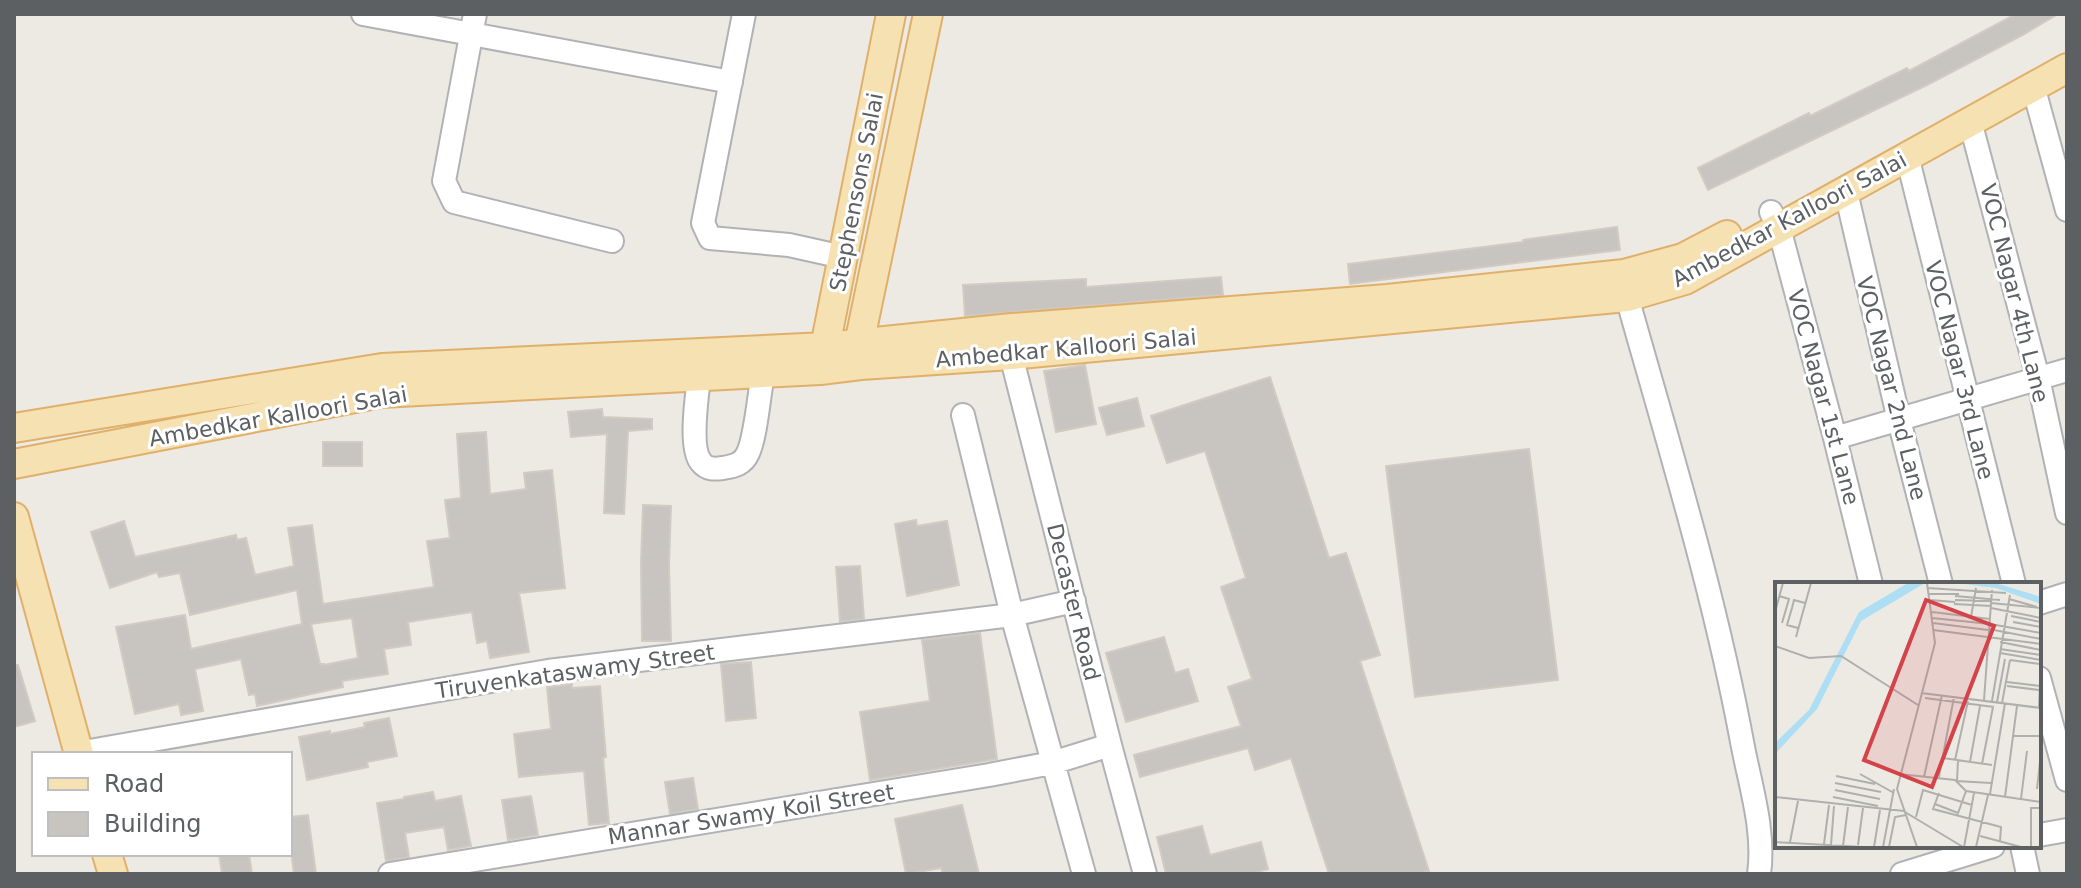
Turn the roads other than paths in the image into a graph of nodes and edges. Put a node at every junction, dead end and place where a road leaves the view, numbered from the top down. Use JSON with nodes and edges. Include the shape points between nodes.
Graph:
{"nodes":[{"id":1,"x":363,"y":14,"type":"edge"},
{"id":2,"x":744,"y":14,"type":"edge"},
{"id":3,"x":891,"y":14,"type":"edge"},
{"id":4,"x":928,"y":14,"type":"edge"},
{"id":5,"x":473,"y":24,"type":"edge"},
{"id":6,"x":2067,"y":47,"type":"edge"},
{"id":7,"x":2067,"y":68,"type":"edge"},
{"id":8,"x":731,"y":82,"type":"junction"},
{"id":9,"x":2033,"y":86,"type":"junction"},
{"id":10,"x":1970,"y":121,"type":"junction"},
{"id":11,"x":1907,"y":156,"type":"junction"},
{"id":12,"x":1846,"y":192,"type":"junction"},
{"id":13,"x":2067,"y":210,"type":"edge"},
{"id":14,"x":1775,"y":220,"type":"junction"},
{"id":15,"x":612,"y":241,"type":"dead end"},
{"id":16,"x":843,"y":257,"type":"junction"},
{"id":17,"x":1627,"y":297,"type":"junction"},
{"id":18,"x":1011,"y":341,"type":"junction"},
{"id":19,"x":860,"y":354,"type":"junction"},
{"id":20,"x":823,"y":358,"type":"junction"},
{"id":21,"x":2067,"y":370,"type":"edge"},
{"id":22,"x":763,"y":374,"type":"junction"},
{"id":23,"x":699,"y":377,"type":"junction"},
{"id":24,"x":2038,"y":378,"type":"junction"},
{"id":25,"x":1968,"y":399,"type":"junction"},
{"id":26,"x":963,"y":415,"type":"dead end"},
{"id":27,"x":1899,"y":420,"type":"junction"},
{"id":28,"x":14,"y":428,"type":"edge"},
{"id":29,"x":1835,"y":438,"type":"junction"},
{"id":30,"x":14,"y":464,"type":"edge"},
{"id":31,"x":2067,"y":513,"type":"edge"},
{"id":32,"x":14,"y":517,"type":"edge"},
{"id":33,"x":1871,"y":582,"type":"edge"},
{"id":34,"x":1940,"y":582,"type":"edge"},
{"id":35,"x":2014,"y":582,"type":"edge"},
{"id":36,"x":2067,"y":594,"type":"edge"},
{"id":37,"x":1074,"y":601,"type":"junction"},
{"id":38,"x":2041,"y":602,"type":"edge"},
{"id":39,"x":1012,"y":615,"type":"junction"},
{"id":40,"x":2041,"y":685,"type":"edge"},
{"id":41,"x":1110,"y":745,"type":"junction"},
{"id":42,"x":78,"y":752,"type":"edge"},
{"id":43,"x":84,"y":752,"type":"edge"},
{"id":44,"x":1052,"y":763,"type":"junction"},
{"id":45,"x":2067,"y":780,"type":"edge"},
{"id":46,"x":2067,"y":830,"type":"edge"},
{"id":47,"x":2041,"y":835,"type":"edge"},
{"id":48,"x":1986,"y":848,"type":"edge"},
{"id":49,"x":2022,"y":848,"type":"edge"},
{"id":50,"x":1943,"y":860,"type":"edge"},
{"id":51,"x":390,"y":874,"type":"edge"},
{"id":52,"x":1084,"y":874,"type":"edge"},
{"id":53,"x":1145,"y":874,"type":"edge"},
{"id":54,"x":1759,"y":874,"type":"edge"},
{"id":55,"x":1902,"y":874,"type":"edge"},
{"id":56,"x":2028,"y":874,"type":"edge"}],
"edges":[{"from":1,"to":5,"type":"street"},
{"from":2,"to":8,"type":"street"},
{"from":3,"to":16,"type":"main road","name":"Stephensons Salai"},
{"from":4,"to":19,"type":"main road","name":"Stephensons Salai"},
{"from":5,"to":8,"type":"street"},
{"from":5,"to":15,"type":"street","via":[[444,181],[454,202]]},
{"from":6,"to":14,"type":"main road","name":"Ambedkar Kalloori Salai"},
{"from":7,"to":9,"type":"main road","name":"Ambedkar Kalloori Salai"},
{"from":8,"to":16,"type":"street","via":[[703,223],[710,238],[789,245]]},
{"from":9,"to":10,"type":"main road","name":"Ambedkar Kalloori Salai"},
{"from":9,"to":13,"type":"street"},
{"from":10,"to":11,"type":"main road","name":"Ambedkar Kalloori Salai"},
{"from":10,"to":24,"type":"street","name":"VOC Nagar 4th Lane"},
{"from":11,"to":12,"type":"main road","name":"Ambedkar Kalloori Salai"},
{"from":11,"to":25,"type":"street","name":"VOC Nagar 3rd Lane"},
{"from":12,"to":14,"type":"main road","name":"Ambedkar Kalloori Salai"},
{"from":12,"to":27,"type":"street","name":"VOC Nagar 2nd Lane"},
{"from":14,"to":17,"type":"main road","name":"Ambedkar Kalloori Salai","via":[[1685,280]]},
{"from":14,"to":18,"type":"main road","name":"Ambedkar Kalloori Salai","via":[[1683,258],[1624,274]]},
{"from":14,"to":29,"type":"street","name":"VOC Nagar 1st Lane"},
{"from":16,"to":20,"type":"main road","name":"Stephensons Salai"},
{"from":17,"to":18,"type":"main road","name":"Ambedkar Kalloori Salai"},
{"from":17,"to":54,"type":"street","via":[[1732,691],[1759,832]]},
{"from":18,"to":19,"type":"main road","name":"Ambedkar Kalloori Salai"},
{"from":18,"to":37,"type":"street","name":"Decaster Road"},
{"from":19,"to":20,"type":"main road","name":"Ambedkar Kalloori Salai"},
{"from":20,"to":22,"type":"main road","name":"Ambedkar Kalloori Salai"},
{"from":20,"to":28,"type":"main road","name":"Ambedkar Kalloori Salai","via":[[382,368]]},
{"from":21,"to":24,"type":"street"},
{"from":22,"to":23,"type":"main road","name":"Ambedkar Kalloori Salai"},
{"from":22,"to":23,"type":"street","via":[[750,450],[743,462],[719,469],[700,462],[695,447]]},
{"from":23,"to":30,"type":"main road","name":"Ambedkar Kalloori Salai","via":[[381,393]]},
{"from":24,"to":25,"type":"street"},
{"from":24,"to":31,"type":"street","name":"VOC Nagar 4th Lane"},
{"from":25,"to":27,"type":"street"},
{"from":25,"to":35,"type":"street","name":"VOC Nagar 3rd Lane"},
{"from":26,"to":39,"type":"street"},
{"from":27,"to":29,"type":"street"},
{"from":27,"to":34,"type":"street","name":"VOC Nagar 2nd Lane"},
{"from":29,"to":33,"type":"street","name":"VOC Nagar 1st Lane"},
{"from":32,"to":42,"type":"main road"},
{"from":36,"to":38,"type":"street"},
{"from":37,"to":39,"type":"street","name":"Tiruvenkataswamy Street"},
{"from":37,"to":41,"type":"street","name":"Decaster Road"},
{"from":39,"to":43,"type":"street","name":"Tiruvenkataswamy Street","via":[[548,671]]},
{"from":39,"to":44,"type":"street"},
{"from":40,"to":45,"type":"street"},
{"from":41,"to":44,"type":"street","name":"Mannar Swamy Koil Street"},
{"from":41,"to":53,"type":"street","name":"Decaster Road"},
{"from":44,"to":51,"type":"street","name":"Mannar Swamy Koil Street"},
{"from":44,"to":52,"type":"street"},
{"from":46,"to":47,"type":"street"},
{"from":48,"to":50,"type":"street"},
{"from":49,"to":56,"type":"street"},
{"from":50,"to":55,"type":"street"}]}
